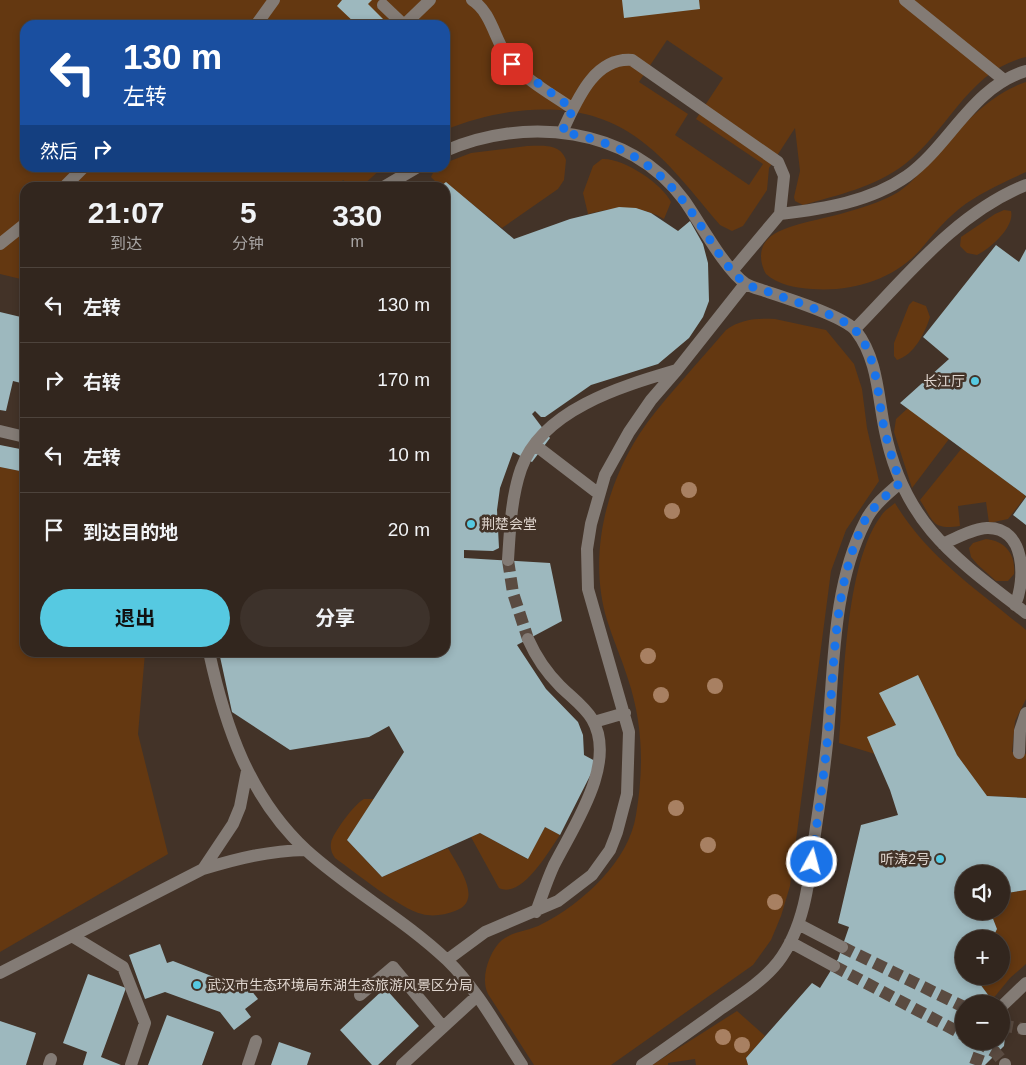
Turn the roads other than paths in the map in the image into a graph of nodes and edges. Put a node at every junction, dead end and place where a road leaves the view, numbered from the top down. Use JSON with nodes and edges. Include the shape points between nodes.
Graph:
{"nodes":[{"id":1,"x":274,"y":0,"type":"edge"},
{"id":2,"x":430,"y":0,"type":"edge"},
{"id":3,"x":472,"y":0,"type":"edge"},
{"id":4,"x":906,"y":0,"type":"edge"},
{"id":5,"x":383,"y":4,"type":"dead end"},
{"id":6,"x":260,"y":20,"type":"edge"},
{"id":7,"x":399,"y":20,"type":"edge"},
{"id":8,"x":409,"y":20,"type":"edge"},
{"id":9,"x":1026,"y":71,"type":"edge"},
{"id":10,"x":1004,"y":80,"type":"junction"},
{"id":11,"x":573,"y":109,"type":"junction"},
{"id":12,"x":562,"y":132,"type":"junction"},
{"id":13,"x":450,"y":149,"type":"edge"},
{"id":14,"x":79,"y":172,"type":"edge"},
{"id":15,"x":409,"y":172,"type":"edge"},
{"id":16,"x":69,"y":182,"type":"edge"},
{"id":17,"x":392,"y":182,"type":"edge"},
{"id":18,"x":1026,"y":185,"type":"edge"},
{"id":19,"x":780,"y":214,"type":"junction"},
{"id":20,"x":20,"y":228,"type":"edge"},
{"id":21,"x":0,"y":244,"type":"edge"},
{"id":22,"x":733,"y":270,"type":"junction"},
{"id":23,"x":745,"y":284,"type":"junction"},
{"id":24,"x":855,"y":329,"type":"junction"},
{"id":25,"x":678,"y":370,"type":"junction"},
{"id":26,"x":0,"y":431,"type":"edge"},
{"id":27,"x":20,"y":436,"type":"edge"},
{"id":28,"x":535,"y":444,"type":"junction"},
{"id":29,"x":900,"y":483,"type":"junction"},
{"id":30,"x":599,"y":494,"type":"junction"},
{"id":31,"x":942,"y":544,"type":"junction"},
{"id":32,"x":508,"y":560,"type":"tunnel mouth"},
{"id":33,"x":1016,"y":605,"type":"junction"},
{"id":34,"x":1026,"y":613,"type":"edge"},
{"id":35,"x":528,"y":640,"type":"tunnel mouth"},
{"id":36,"x":210,"y":657,"type":"edge"},
{"id":37,"x":1026,"y":712,"type":"edge"},
{"id":38,"x":625,"y":714,"type":"junction"},
{"id":39,"x":594,"y":722,"type":"junction"},
{"id":40,"x":1019,"y":753,"type":"dead end"},
{"id":41,"x":247,"y":771,"type":"junction"},
{"id":42,"x":306,"y":850,"type":"junction"},
{"id":43,"x":203,"y":869,"type":"junction"},
{"id":44,"x":536,"y":912,"type":"junction"},
{"id":45,"x":798,"y":924,"type":"junction"},
{"id":46,"x":72,"y":936,"type":"junction"},
{"id":47,"x":790,"y":942,"type":"junction"},
{"id":48,"x":842,"y":947,"type":"tunnel mouth"},
{"id":49,"x":447,"y":960,"type":"junction"},
{"id":50,"x":834,"y":966,"type":"tunnel mouth"},
{"id":51,"x":0,"y":973,"type":"edge"},
{"id":52,"x":1026,"y":983,"type":"edge"},
{"id":53,"x":360,"y":995,"type":"dead end"},
{"id":54,"x":476,"y":997,"type":"junction"},
{"id":55,"x":1010,"y":998,"type":"edge"},
{"id":56,"x":443,"y":1027,"type":"junction"},
{"id":57,"x":256,"y":1041,"type":"dead end"},
{"id":58,"x":131,"y":1065,"type":"edge"},
{"id":59,"x":248,"y":1065,"type":"edge"},
{"id":60,"x":402,"y":1065,"type":"edge"},
{"id":61,"x":522,"y":1065,"type":"edge"},
{"id":62,"x":642,"y":1065,"type":"edge"}],
"edges":[{"from":1,"to":6,"type":"lane"},
{"from":2,"to":8,"type":"lane"},
{"from":3,"to":11,"type":"lane","via":[[486,16],[512,64]]},
{"from":4,"to":10,"type":"lane"},
{"from":5,"to":7,"type":"lane"},
{"from":9,"to":10,"type":"lane"},
{"from":10,"to":19,"type":"lane","via":[[973,105],[908,175],[893,184],[837,205]]},
{"from":11,"to":12,"type":"lane"},
{"from":11,"to":19,"type":"lane","via":[[586,86],[609,64],[624,60],[638,63],[778,162],[784,176]]},
{"from":12,"to":13,"type":"lane","via":[[508,133]]},
{"from":12,"to":22,"type":"lane","via":[[600,140],[644,162],[664,178]]},
{"from":14,"to":16,"type":"lane"},
{"from":15,"to":17,"type":"lane"},
{"from":18,"to":24,"type":"lane","via":[[998,196],[949,233]]},
{"from":19,"to":22,"type":"lane"},
{"from":20,"to":21,"type":"lane"},
{"from":22,"to":23,"type":"lane"},
{"from":23,"to":24,"type":"lane","via":[[804,305]]},
{"from":23,"to":25,"type":"lane"},
{"from":24,"to":29,"type":"lane","via":[[872,364],[885,431]]},
{"from":25,"to":28,"type":"lane","via":[[610,392],[578,408]]},
{"from":25,"to":30,"type":"lane","via":[[651,400],[624,440]]},
{"from":26,"to":27,"type":"lane"},
{"from":28,"to":30,"type":"lane"},
{"from":28,"to":32,"type":"lane","via":[[522,467],[515,491]]},
{"from":29,"to":31,"type":"lane","via":[[930,532]]},
{"from":29,"to":45,"type":"lane","via":[[865,520],[846,575],[809,881]]},
{"from":30,"to":38,"type":"lane","via":[[587,549],[588,590]]},
{"from":31,"to":33,"type":"lane"},
{"from":31,"to":33,"type":"lane","via":[[985,528],[997,530],[1012,539],[1020,551],[1023,570],[1022,593]]},
{"from":33,"to":34,"type":"lane"},
{"from":35,"to":39,"type":"lane","via":[[544,667]]},
{"from":36,"to":41,"type":"lane","via":[[229,732]]},
{"from":37,"to":40,"type":"lane","via":[[1020,731]]},
{"from":38,"to":39,"type":"lane"},
{"from":38,"to":44,"type":"lane","via":[[630,751],[627,794],[610,850],[592,875],[558,901]]},
{"from":39,"to":44,"type":"lane","via":[[599,756],[595,781]]},
{"from":41,"to":42,"type":"lane","via":[[270,811]]},
{"from":41,"to":43,"type":"lane","via":[[233,824]]},
{"from":42,"to":43,"type":"lane","via":[[270,851]]},
{"from":42,"to":49,"type":"lane"},
{"from":43,"to":46,"type":"lane"},
{"from":44,"to":49,"type":"lane","via":[[486,932]]},
{"from":45,"to":47,"type":"lane"},
{"from":45,"to":48,"type":"lane"},
{"from":46,"to":51,"type":"lane"},
{"from":46,"to":58,"type":"lane","via":[[123,967],[145,1023]]},
{"from":47,"to":50,"type":"lane"},
{"from":47,"to":62,"type":"lane","via":[[769,972]]},
{"from":49,"to":54,"type":"lane"},
{"from":52,"to":55,"type":"lane"},
{"from":53,"to":56,"type":"lane","via":[[393,967]]},
{"from":54,"to":56,"type":"lane"},
{"from":54,"to":61,"type":"lane"},
{"from":56,"to":60,"type":"lane"},
{"from":57,"to":59,"type":"lane"}]}
